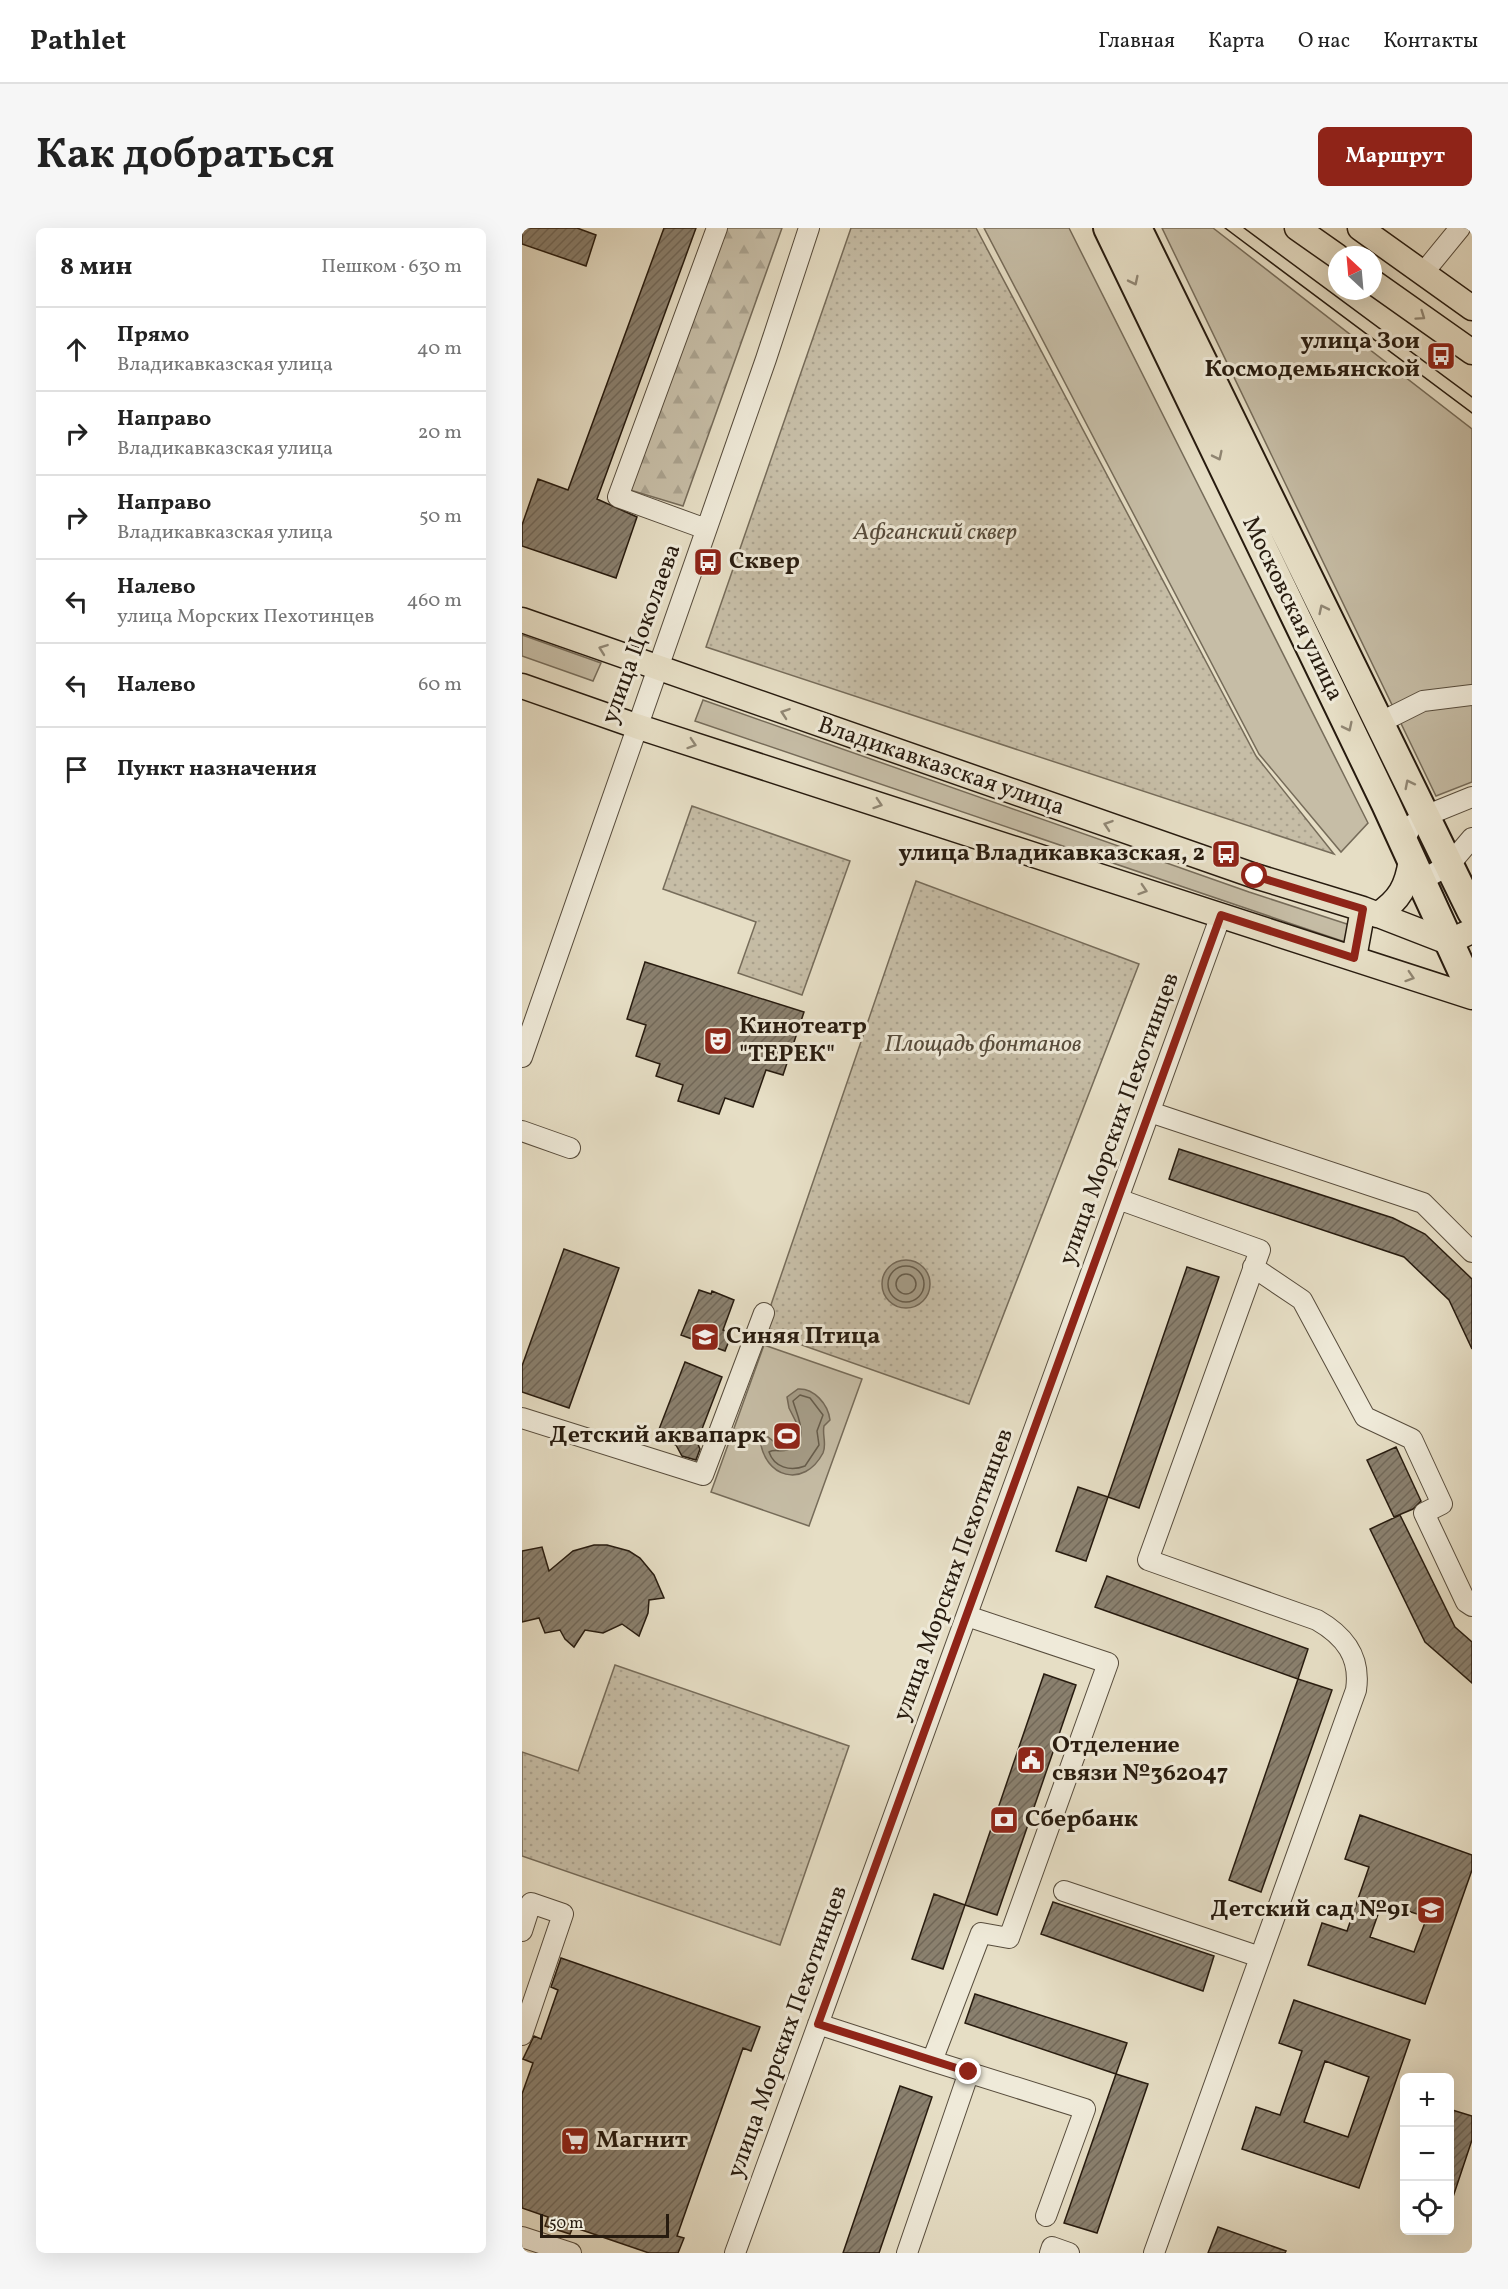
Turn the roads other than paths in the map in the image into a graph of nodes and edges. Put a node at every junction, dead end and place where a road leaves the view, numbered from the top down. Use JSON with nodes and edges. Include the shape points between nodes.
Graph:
{"nodes":[{"id":1,"x":717,"y":228,"type":"edge"},
{"id":2,"x":1108,"y":228,"type":"edge"},
{"id":3,"x":1137,"y":228,"type":"edge"},
{"id":4,"x":1297,"y":228,"type":"edge"},
{"id":5,"x":1360,"y":228,"type":"edge"},
{"id":6,"x":1460,"y":228,"type":"edge"},
{"id":7,"x":801,"y":230,"type":"edge"},
{"id":8,"x":1328,"y":250,"type":"edge"},
{"id":9,"x":1424,"y":272,"type":"junction"},
{"id":10,"x":1382,"y":288,"type":"edge"},
{"id":11,"x":1472,"y":308,"type":"edge"},
{"id":12,"x":1472,"y":352,"type":"edge"},
{"id":13,"x":706,"y":529,"type":"junction"},
{"id":14,"x":522,"y":620,"type":"edge"},
{"id":15,"x":658,"y":669,"type":"junction"},
{"id":16,"x":522,"y":686,"type":"edge"},
{"id":17,"x":1472,"y":694,"type":"edge"},
{"id":18,"x":1379,"y":723,"type":"junction"},
{"id":19,"x":636,"y":726,"type":"junction"},
{"id":20,"x":1472,"y":796,"type":"edge"},
{"id":21,"x":1425,"y":816,"type":"junction"},
{"id":22,"x":1471,"y":841,"type":"edge"},
{"id":23,"x":1412,"y":861,"type":"junction"},
{"id":24,"x":1449,"y":865,"type":"junction"},
{"id":25,"x":1370,"y":912,"type":"junction"},
{"id":26,"x":1472,"y":912,"type":"edge"},
{"id":27,"x":1221,"y":915,"type":"junction"},
{"id":28,"x":1460,"y":936,"type":"edge"},
{"id":29,"x":1354,"y":958,"type":"junction"},
{"id":30,"x":1472,"y":992,"type":"edge"},
{"id":31,"x":1472,"y":997,"type":"edge"},
{"id":32,"x":522,"y":1058,"type":"edge"},
{"id":33,"x":1150,"y":1112,"type":"junction"},
{"id":34,"x":522,"y":1131,"type":"edge"},
{"id":35,"x":570,"y":1148,"type":"dead end"},
{"id":36,"x":1118,"y":1199,"type":"junction"},
{"id":37,"x":1472,"y":1252,"type":"edge"},
{"id":38,"x":1254,"y":1267,"type":"junction"},
{"id":39,"x":764,"y":1313,"type":"dead end"},
{"id":40,"x":522,"y":1418,"type":"edge"},
{"id":41,"x":1472,"y":1606,"type":"edge"},
{"id":42,"x":967,"y":1616,"type":"junction"},
{"id":43,"x":1064,"y":1891,"type":"dead end"},
{"id":44,"x":522,"y":1931,"type":"edge"},
{"id":45,"x":1260,"y":1957,"type":"junction"},
{"id":46,"x":818,"y":2024,"type":"junction"},
{"id":47,"x":522,"y":2035,"type":"edge"},
{"id":48,"x":932,"y":2061,"type":"junction"},
{"id":49,"x":969,"y":2072,"type":"junction"},
{"id":50,"x":1046,"y":2216,"type":"dead end"},
{"id":51,"x":522,"y":2237,"type":"edge"},
{"id":52,"x":571,"y":2253,"type":"edge"},
{"id":53,"x":735,"y":2253,"type":"edge"},
{"id":54,"x":907,"y":2253,"type":"edge"},
{"id":55,"x":1050,"y":2253,"type":"edge"},
{"id":56,"x":1069,"y":2253,"type":"edge"},
{"id":57,"x":1154,"y":2253,"type":"edge"}],
"edges":[{"from":1,"to":13,"type":"street","via":[[618,497]]},
{"from":2,"to":23,"type":"highway","name":"Московская улица","one_way":true},
{"from":18,"to":3,"type":"highway","name":"Московская улица","one_way":true},
{"from":4,"to":8,"type":"main road"},
{"from":5,"to":9,"type":"main road"},
{"from":6,"to":9,"type":"street"},
{"from":7,"to":13,"type":"street","name":"улица Цоколаева"},
{"from":9,"to":11,"type":"main road"},
{"from":10,"to":12,"type":"main road","one_way":true},
{"from":13,"to":15,"type":"street","name":"улица Цоколаева"},
{"from":15,"to":14,"type":"main road","name":"Владикавказская улица","one_way":true},
{"from":15,"to":19,"type":"street","name":"улица Цоколаева"},
{"from":25,"to":15,"type":"main road","name":"Владикавказская улица","one_way":true},
{"from":16,"to":19,"type":"main road"},
{"from":17,"to":18,"type":"street","via":[[1423,701]]},
{"from":21,"to":18,"type":"highway","name":"Московская улица","one_way":true},
{"from":19,"to":27,"type":"main road","one_way":true},
{"from":19,"to":32,"type":"street","name":"улица Цоколаева"},
{"from":20,"to":21,"type":"street"},
{"from":21,"to":23,"type":"street","via":[[1412,825]]},
{"from":21,"to":24,"type":"highway","name":"Московская улица"},
{"from":22,"to":24,"type":"street"},
{"from":23,"to":24,"type":"street"},
{"from":23,"to":25,"type":"main road","via":[[1405,890],[1392,906]]},
{"from":23,"to":28,"type":"highway","name":"Московская улица"},
{"from":24,"to":26,"type":"highway","name":"Московская улица"},
{"from":25,"to":28,"type":"main road","name":"Владикавказская улица"},
{"from":25,"to":29,"type":"main road"},
{"from":27,"to":29,"type":"main road"},
{"from":27,"to":33,"type":"street","name":"улица Морских Пехотинцев"},
{"from":28,"to":30,"type":"highway","name":"Московская улица"},
{"from":29,"to":31,"type":"main road","one_way":true},
{"from":33,"to":36,"type":"street","name":"улица Морских Пехотинцев"},
{"from":33,"to":37,"type":"street","via":[[1423,1203]]},
{"from":34,"to":35,"type":"street"},
{"from":36,"to":38,"type":"street","via":[[1260,1250]]},
{"from":36,"to":42,"type":"street","name":"улица Морских Пехотинцев"},
{"from":38,"to":41,"type":"street","via":[[1302,1300],[1365,1417],[1412,1439],[1442,1504],[1424,1513]]},
{"from":38,"to":45,"type":"street","via":[[1148,1560],[1317,1620],[1348,1645],[1356,1660],[1356,1690]]},
{"from":39,"to":40,"type":"street","via":[[704,1475]]},
{"from":42,"to":46,"type":"street","name":"улица Морских Пехотинцев"},
{"from":42,"to":48,"type":"street","via":[[1108,1663],[1009,1938],[981,1933]]},
{"from":43,"to":45,"type":"street"},
{"from":44,"to":47,"type":"street","via":[[531,1903],[563,1914]]},
{"from":45,"to":57,"type":"street"},
{"from":46,"to":48,"type":"street"},
{"from":46,"to":53,"type":"street","name":"улица Морских Пехотинцев"},
{"from":48,"to":49,"type":"street"},
{"from":49,"to":50,"type":"street","via":[[1084,2109]]},
{"from":49,"to":54,"type":"street"},
{"from":51,"to":52,"type":"street"},
{"from":55,"to":56,"type":"street","via":[[1052,2247]]}]}
